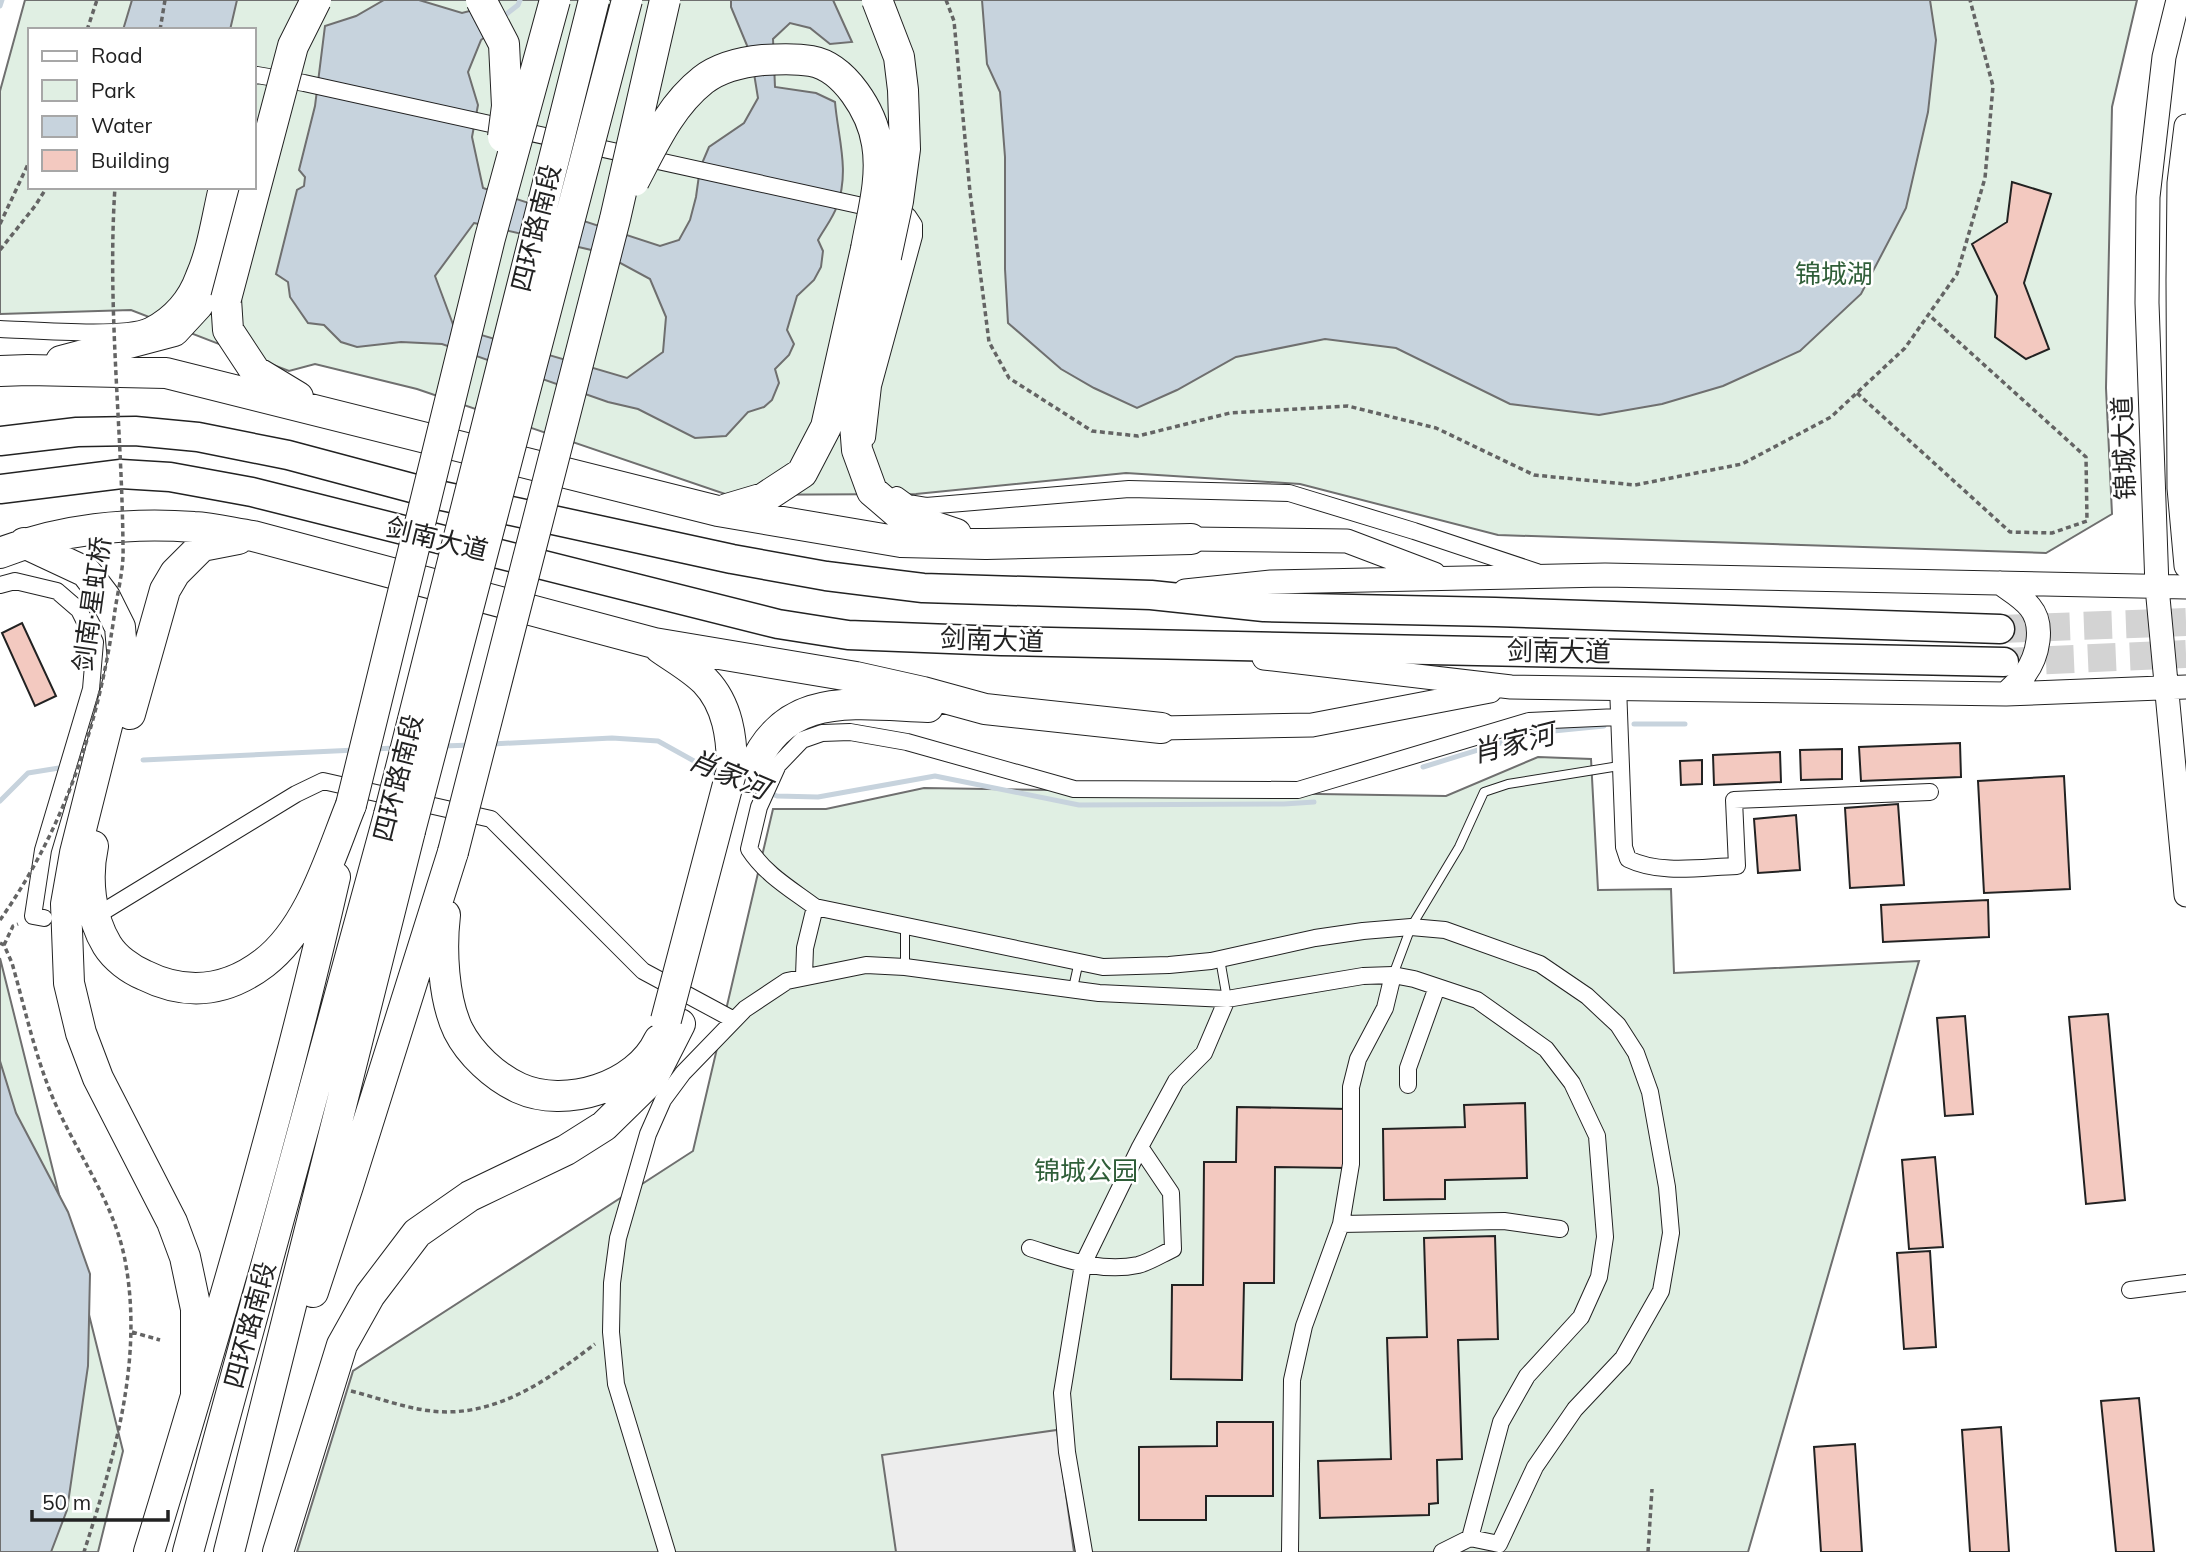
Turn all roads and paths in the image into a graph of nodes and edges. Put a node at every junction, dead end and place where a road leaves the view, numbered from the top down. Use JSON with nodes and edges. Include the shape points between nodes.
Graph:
{"nodes":[{"id":1,"x":97,"y":0,"type":"edge"},
{"id":2,"x":165,"y":0,"type":"edge"},
{"id":3,"x":295,"y":0,"type":"edge"},
{"id":4,"x":316,"y":0,"type":"edge"},
{"id":5,"x":481,"y":0,"type":"edge"},
{"id":6,"x":555,"y":0,"type":"edge"},
{"id":7,"x":594,"y":0,"type":"edge"},
{"id":8,"x":627,"y":0,"type":"edge"},
{"id":9,"x":665,"y":0,"type":"edge"},
{"id":10,"x":877,"y":0,"type":"edge"},
{"id":11,"x":946,"y":0,"type":"edge"},
{"id":12,"x":1970,"y":0,"type":"edge"},
{"id":13,"x":2178,"y":0,"type":"edge"},
{"id":14,"x":88,"y":28,"type":"edge"},
{"id":15,"x":160,"y":28,"type":"edge"},
{"id":16,"x":256,"y":75,"type":"edge"},
{"id":17,"x":256,"y":117,"type":"edge"},
{"id":18,"x":2186,"y":126,"type":"edge"},
{"id":19,"x":28,"y":164,"type":"edge"},
{"id":20,"x":256,"y":186,"type":"edge"},
{"id":21,"x":46,"y":189,"type":"edge"},
{"id":22,"x":114,"y":189,"type":"edge"},
{"id":23,"x":255,"y":189,"type":"edge"},
{"id":24,"x":228,"y":192,"type":"edge"},
{"id":25,"x":615,"y":219,"type":"junction"},
{"id":26,"x":0,"y":224,"type":"edge"},
{"id":27,"x":490,"y":238,"type":"junction"},
{"id":28,"x":0,"y":250,"type":"edge"},
{"id":29,"x":876,"y":253,"type":"junction"},
{"id":30,"x":1929,"y":314,"type":"junction"},
{"id":31,"x":0,"y":329,"type":"edge"},
{"id":32,"x":14,"y":370,"type":"edge"},
{"id":33,"x":1857,"y":393,"type":"junction"},
{"id":34,"x":323,"y":412,"type":"junction"},
{"id":35,"x":0,"y":441,"type":"edge"},
{"id":36,"x":0,"y":489,"type":"edge"},
{"id":37,"x":718,"y":511,"type":"junction"},
{"id":38,"x":253,"y":536,"type":"junction"},
{"id":39,"x":1191,"y":539,"type":"joint"},
{"id":40,"x":986,"y":544,"type":"junction"},
{"id":41,"x":12,"y":548,"type":"edge"},
{"id":42,"x":2186,"y":566,"type":"edge"},
{"id":43,"x":1549,"y":577,"type":"junction"},
{"id":44,"x":1447,"y":579,"type":"junction"},
{"id":45,"x":2000,"y":583,"type":"junction"},
{"id":46,"x":0,"y":585,"type":"edge"},
{"id":47,"x":2157,"y":587,"type":"junction"},
{"id":48,"x":2186,"y":587,"type":"edge"},
{"id":49,"x":1151,"y":595,"type":"junction"},
{"id":50,"x":2000,"y":629,"type":"tunnel mouth"},
{"id":51,"x":654,"y":643,"type":"junction"},
{"id":52,"x":1144,"y":644,"type":"junction"},
{"id":53,"x":2004,"y":662,"type":"tunnel mouth"},
{"id":54,"x":1511,"y":687,"type":"junction"},
{"id":55,"x":1618,"y":687,"type":"junction"},
{"id":56,"x":2177,"y":687,"type":"edge"},
{"id":57,"x":2006,"y":694,"type":"junction"},
{"id":58,"x":985,"y":709,"type":"junction"},
{"id":59,"x":1618,"y":717,"type":"junction"},
{"id":60,"x":1161,"y":728,"type":"joint"},
{"id":61,"x":1619,"y":766,"type":"junction"},
{"id":62,"x":753,"y":784,"type":"junction"},
{"id":63,"x":1930,"y":792,"type":"dead end"},
{"id":64,"x":351,"y":805,"type":"junction"},
{"id":65,"x":400,"y":823,"type":"junction"},
{"id":66,"x":453,"y":852,"type":"junction"},
{"id":67,"x":2186,"y":895,"type":"edge"},
{"id":68,"x":815,"y":907,"type":"junction"},
{"id":69,"x":101,"y":913,"type":"dead end"},
{"id":70,"x":39,"y":917,"type":"joint"},
{"id":71,"x":0,"y":920,"type":"edge"},
{"id":72,"x":905,"y":926,"type":"junction"},
{"id":73,"x":1410,"y":927,"type":"junction"},
{"id":74,"x":2,"y":944,"type":"edge"},
{"id":75,"x":1220,"y":959,"type":"junction"},
{"id":76,"x":1079,"y":961,"type":"junction"},
{"id":77,"x":905,"y":967,"type":"junction"},
{"id":78,"x":1393,"y":975,"type":"junction"},
{"id":79,"x":803,"y":976,"type":"junction"},
{"id":80,"x":1437,"y":987,"type":"junction"},
{"id":81,"x":1073,"y":988,"type":"junction"},
{"id":82,"x":1227,"y":999,"type":"junction"},
{"id":83,"x":734,"y":1020,"type":"junction"},
{"id":84,"x":673,"y":1022,"type":"junction"},
{"id":85,"x":1408,"y":1085,"type":"dead end"},
{"id":86,"x":1140,"y":1147,"type":"junction"},
{"id":87,"x":1341,"y":1224,"type":"junction"},
{"id":88,"x":1560,"y":1229,"type":"dead end"},
{"id":89,"x":1030,"y":1248,"type":"dead end"},
{"id":90,"x":1083,"y":1264,"type":"junction"},
{"id":91,"x":2186,"y":1283,"type":"edge"},
{"id":92,"x":2130,"y":1290,"type":"dead end"},
{"id":93,"x":131,"y":1332,"type":"junction"},
{"id":94,"x":611,"y":1332,"type":"junction"},
{"id":95,"x":160,"y":1340,"type":"dead end"},
{"id":96,"x":347,"y":1390,"type":"dead end"},
{"id":97,"x":197,"y":1396,"type":"junction"},
{"id":98,"x":1652,"y":1489,"type":"dead end"},
{"id":99,"x":241,"y":1504,"type":"junction"},
{"id":100,"x":1468,"y":1545,"type":"edge"},
{"id":101,"x":1498,"y":1548,"type":"edge"},
{"id":102,"x":84,"y":1552,"type":"edge"},
{"id":103,"x":149,"y":1552,"type":"edge"},
{"id":104,"x":188,"y":1552,"type":"edge"},
{"id":105,"x":229,"y":1552,"type":"edge"},
{"id":106,"x":278,"y":1552,"type":"edge"},
{"id":107,"x":667,"y":1552,"type":"edge"},
{"id":108,"x":1084,"y":1552,"type":"edge"},
{"id":109,"x":1290,"y":1552,"type":"edge"},
{"id":110,"x":1442,"y":1552,"type":"edge"},
{"id":111,"x":1648,"y":1552,"type":"edge"}],
"edges":[{"from":1,"to":14,"type":"path"},
{"from":2,"to":15,"type":"path"},
{"from":3,"to":17,"type":"highway","via":[[281,26]]},
{"from":4,"to":20,"type":"highway","bridge":true,"via":[[293,46]]},
{"from":5,"to":27,"type":"highway","bridge":true,"via":[[504,44],[507,106]]},
{"from":6,"to":27,"type":"highway","bridge":true},
{"from":7,"to":65,"type":"highway","name":"四环路南段","bridge":true},
{"from":8,"to":65,"type":"highway","name":"四环路南段","bridge":true},
{"from":9,"to":25,"type":"highway","bridge":true},
{"from":10,"to":29,"type":"highway","bridge":true,"via":[[899,57],[905,149],[898,201]]},
{"from":11,"to":33,"type":"path","via":[[954,20],[989,342],[1009,378],[1092,432],[1138,436],[1230,413],[1348,406],[1436,428],[1534,475],[1635,485],[1742,464],[1831,417]]},
{"from":12,"to":30,"type":"path","via":[[1993,86],[1985,178],[1957,274]]},
{"from":13,"to":47,"type":"main road","name":"锦城大道","via":[[2164,57],[2148,197]]},
{"from":16,"to":43,"type":"street","via":[[908,216],[914,236],[873,386],[867,444],[871,464],[883,485],[908,503],[962,504],[1129,489],[1289,493]]},
{"from":18,"to":42,"type":"main road","name":"锦城大道","via":[[2179,183],[2178,294],[2179,488]]},
{"from":19,"to":26,"type":"path"},
{"from":21,"to":28,"type":"path"},
{"from":22,"to":71,"type":"path","name":"剑南·星虹桥","bridge":true,"via":[[111,236],[124,550],[111,642],[90,732],[67,801],[24,886]]},
{"from":23,"to":34,"type":"highway","bridge":true,"via":[[226,299],[228,330],[255,371]]},
{"from":24,"to":31,"type":"street","via":[[185,294],[169,313],[147,327],[117,331]]},
{"from":24,"to":32,"type":"highway","via":[[198,305],[173,331]]},
{"from":25,"to":29,"type":"highway","bridge":true,"via":[[667,118],[704,80],[740,62],[813,61],[842,77],[865,104],[877,142]]},
{"from":25,"to":66,"type":"highway","bridge":true},
{"from":27,"to":64,"type":"highway","bridge":true},
{"from":29,"to":37,"type":"highway","via":[[827,427],[802,473],[764,498]]},
{"from":29,"to":40,"type":"highway","via":[[854,411],[857,450],[872,491],[900,515]]},
{"from":30,"to":33,"type":"path","via":[[1905,348]]},
{"from":30,"to":33,"type":"path","via":[[2086,457],[2087,521],[2052,533],[2010,532]]},
{"from":32,"to":34,"type":"highway","via":[[166,373]]},
{"from":34,"to":37,"type":"highway"},
{"from":35,"to":49,"type":"highway","name":"剑南大道","via":[[77,432],[198,437],[288,455],[438,495],[826,576],[923,588]]},
{"from":36,"to":52,"type":"highway","name":"剑南大道","via":[[121,474],[170,477],[252,492],[778,624],[848,635]]},
{"from":37,"to":40,"type":"highway","via":[[901,542]]},
{"from":38,"to":41,"type":"highway","via":[[194,527],[142,526],[81,531]]},
{"from":38,"to":51,"type":"highway"},
{"from":38,"to":64,"type":"highway","via":[[202,546],[165,590],[92,850],[90,888],[95,917],[108,947],[131,969],[165,986],[192,989],[246,975],[291,934],[316,892]]},
{"from":39,"to":40,"type":"highway"},
{"from":39,"to":44,"type":"main road","via":[[1347,541]]},
{"from":41,"to":97,"type":"highway","via":[[86,572],[120,627],[123,662],[66,904],[69,982],[98,1079],[172,1222],[185,1257],[195,1309]]},
{"from":43,"to":44,"type":"main road"},
{"from":43,"to":45,"type":"main road"},
{"from":44,"to":49,"type":"main road","via":[[1271,582]]},
{"from":45,"to":47,"type":"main road"},
{"from":45,"to":57,"type":"main road","via":[[2033,610],[2039,642],[2025,675]]},
{"from":46,"to":70,"type":"street","via":[[15,581],[57,591],[79,610],[95,642],[91,689],[43,850]]},
{"from":47,"to":48,"type":"main road"},
{"from":47,"to":56,"type":"main road","name":"锦城大道"},
{"from":49,"to":50,"type":"highway","name":"剑南大道","via":[[1264,607]]},
{"from":51,"to":58,"type":"highway","via":[[856,677]]},
{"from":51,"to":62,"type":"highway","via":[[705,681],[725,713],[732,741]]},
{"from":52,"to":53,"type":"highway","name":"剑南大道"},
{"from":52,"to":54,"type":"main road"},
{"from":54,"to":55,"type":"main road"},
{"from":54,"to":60,"type":"main road","via":[[1312,725]]},
{"from":55,"to":57,"type":"main road"},
{"from":55,"to":59,"type":"street"},
{"from":56,"to":57,"type":"main road"},
{"from":56,"to":67,"type":"main road","name":"锦城大道"},
{"from":58,"to":60,"type":"highway"},
{"from":58,"to":62,"type":"highway","via":[[821,707],[778,730],[755,759]]},
{"from":59,"to":61,"type":"street"},
{"from":59,"to":62,"type":"street","via":[[1529,721],[1298,790],[1074,789],[907,742],[850,732],[822,733],[802,740]]},
{"from":61,"to":63,"type":"street","via":[[1624,847],[1629,859],[1642,866],[1737,866],[1734,800]]},
{"from":61,"to":73,"type":"lane","via":[[1484,792],[1459,847]]},
{"from":62,"to":68,"type":"street","via":[[749,849],[777,881]]},
{"from":62,"to":84,"type":"highway","bridge":true},
{"from":64,"to":97,"type":"highway","via":[[309,988]]},
{"from":65,"to":99,"type":"highway","name":"四环路南段"},
{"from":65,"to":104,"type":"highway","name":"四环路南段"},
{"from":66,"to":84,"type":"highway","via":[[442,945],[450,1001],[458,1030],[477,1057],[499,1076],[544,1095],[594,1090],[616,1083],[637,1067]]},
{"from":66,"to":99,"type":"highway"},
{"from":68,"to":72,"type":"street"},
{"from":68,"to":79,"type":"street"},
{"from":69,"to":83,"type":"street","via":[[323,781],[491,819],[643,971]]},
{"from":70,"to":74,"type":"path","via":[[13,926]]},
{"from":72,"to":76,"type":"street"},
{"from":72,"to":77,"type":"lane"},
{"from":73,"to":75,"type":"street","via":[[1315,937]]},
{"from":73,"to":78,"type":"lane"},
{"from":73,"to":101,"type":"street","via":[[1445,930],[1540,964],[1587,996],[1618,1025],[1636,1053],[1650,1092],[1667,1187],[1671,1233],[1661,1291],[1623,1358],[1576,1409],[1535,1467]]},
{"from":74,"to":93,"type":"path","via":[[12,963],[50,1091],[110,1208],[125,1259]]},
{"from":75,"to":76,"type":"street","via":[[1103,967]]},
{"from":75,"to":82,"type":"lane"},
{"from":76,"to":81,"type":"lane"},
{"from":77,"to":79,"type":"street","via":[[866,965]]},
{"from":77,"to":81,"type":"street"},
{"from":78,"to":80,"type":"street"},
{"from":78,"to":82,"type":"street"},
{"from":78,"to":87,"type":"street","via":[[1385,1008],[1358,1059],[1351,1087],[1351,1164]]},
{"from":79,"to":83,"type":"street","via":[[787,981]]},
{"from":80,"to":85,"type":"street","via":[[1408,1068]]},
{"from":80,"to":100,"type":"street","via":[[1477,1000],[1546,1049],[1572,1083],[1597,1136],[1602,1182],[1605,1237],[1599,1277],[1581,1317],[1527,1376],[1501,1422]]},
{"from":81,"to":82,"type":"street"},
{"from":82,"to":86,"type":"street","via":[[1204,1053],[1176,1081]]},
{"from":83,"to":94,"type":"street","via":[[683,1073],[663,1100],[648,1134],[618,1238]]},
{"from":84,"to":106,"type":"highway","via":[[653,1079],[604,1126],[566,1150],[470,1196],[417,1233],[393,1264],[342,1345]]},
{"from":86,"to":90,"type":"street"},
{"from":86,"to":90,"type":"street","via":[[1171,1193],[1173,1249],[1140,1265],[1107,1268]]},
{"from":87,"to":88,"type":"street","via":[[1504,1222]]},
{"from":87,"to":109,"type":"street","via":[[1304,1326],[1292,1380]]},
{"from":89,"to":90,"type":"street"},
{"from":90,"to":108,"type":"street","via":[[1062,1393]]},
{"from":91,"to":92,"type":"street"},
{"from":93,"to":95,"type":"path"},
{"from":93,"to":102,"type":"path","via":[[127,1390],[111,1467]]},
{"from":94,"to":96,"type":"path","via":[[554,1375],[477,1410],[426,1410]]},
{"from":94,"to":107,"type":"street","via":[[616,1384]]},
{"from":97,"to":103,"type":"highway"},
{"from":98,"to":111,"type":"path"},
{"from":99,"to":105,"type":"highway","name":"四环路南段"},
{"from":100,"to":101,"type":"street"},
{"from":100,"to":110,"type":"street"}]}
